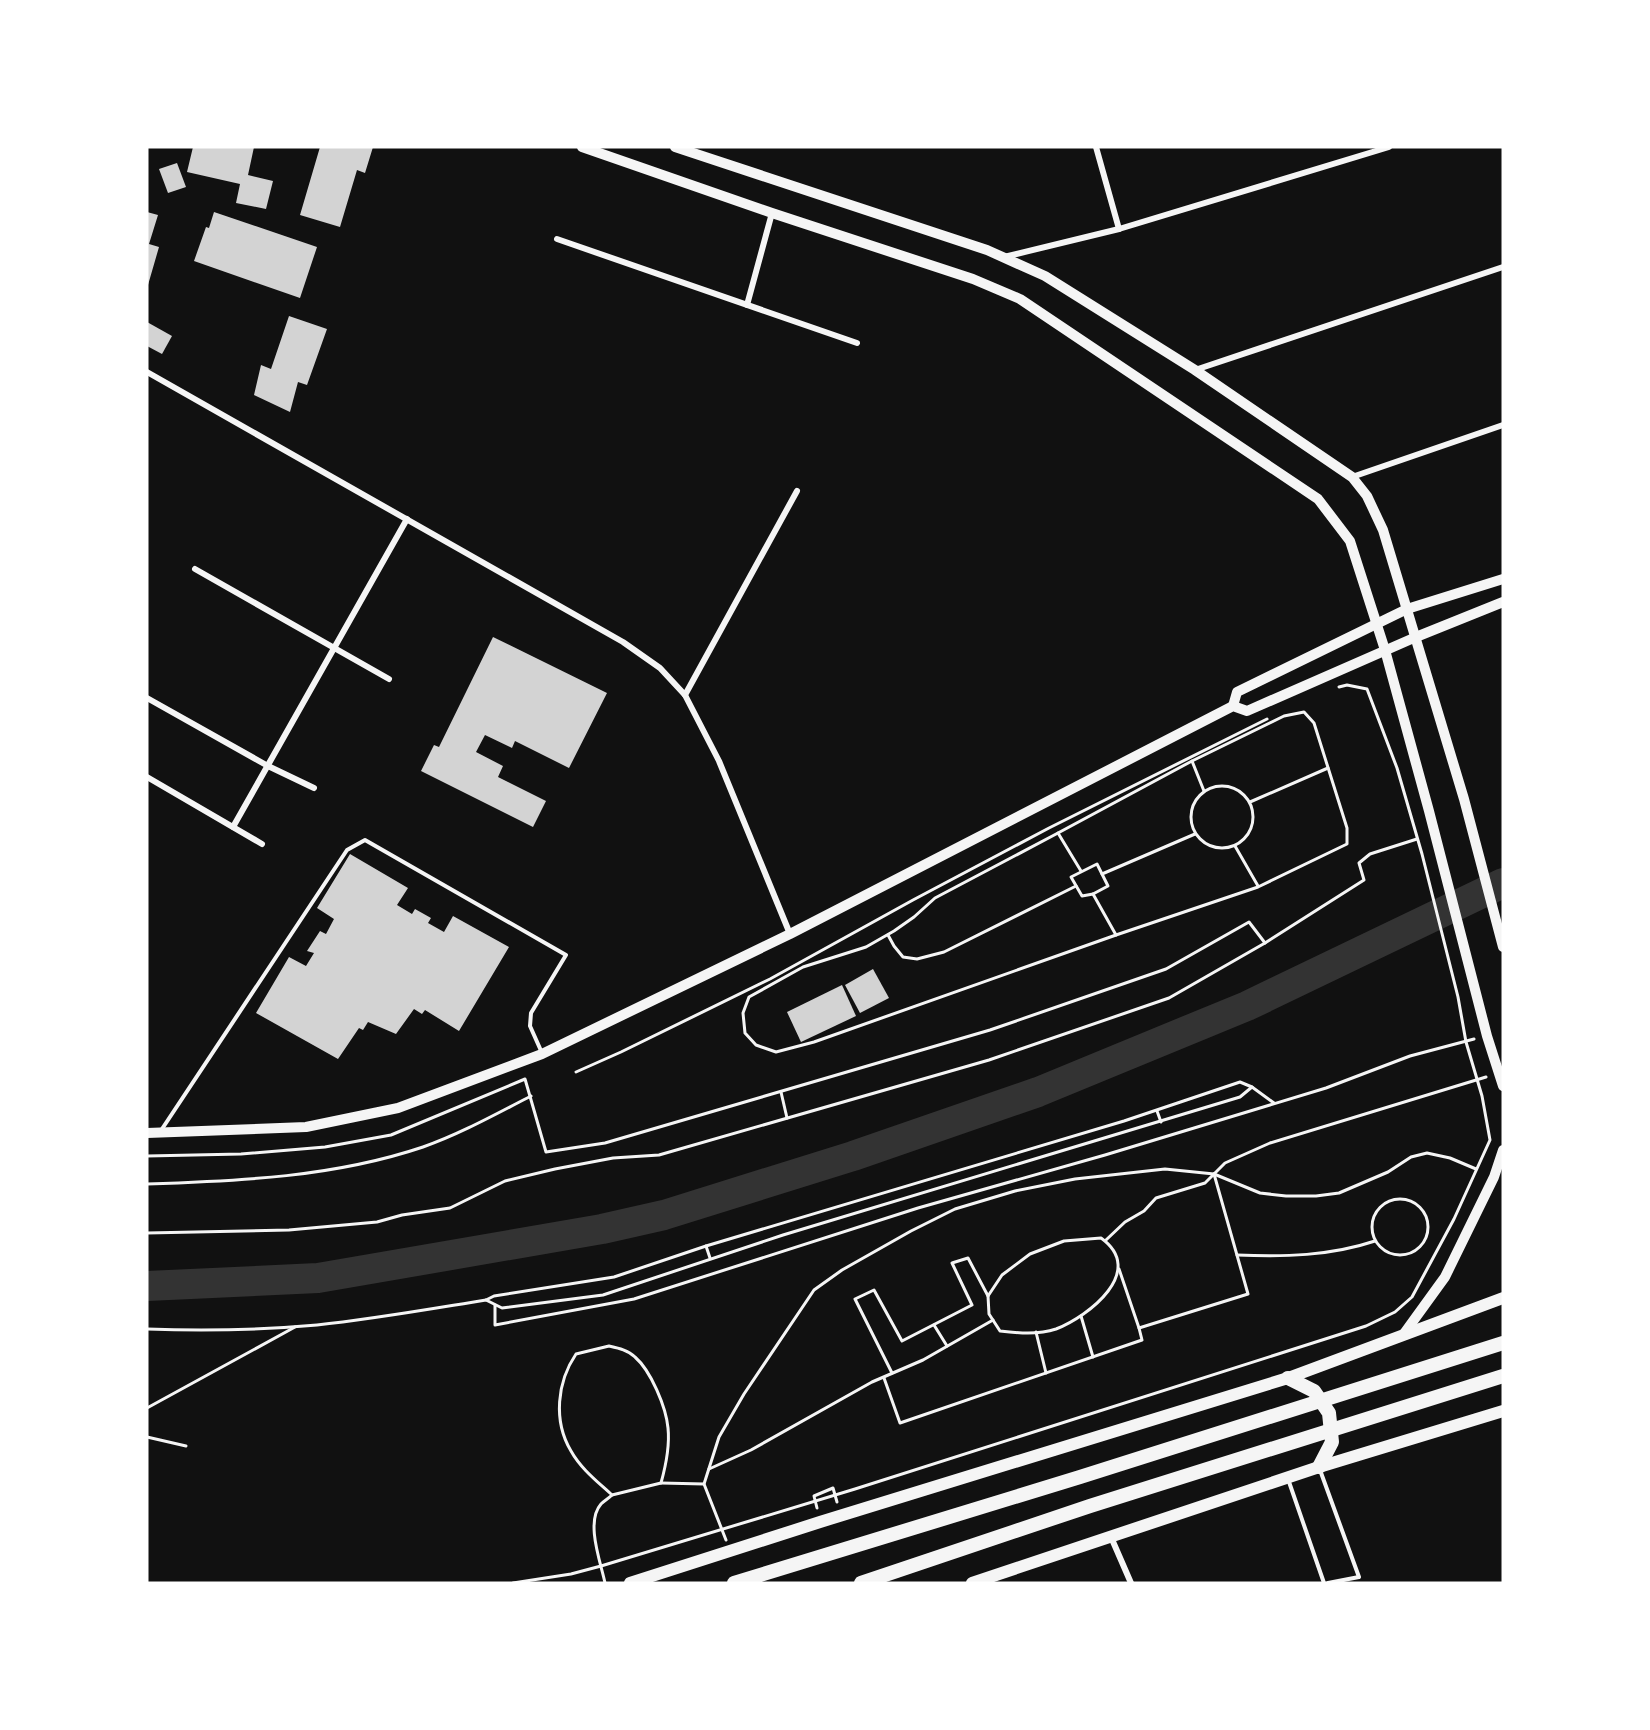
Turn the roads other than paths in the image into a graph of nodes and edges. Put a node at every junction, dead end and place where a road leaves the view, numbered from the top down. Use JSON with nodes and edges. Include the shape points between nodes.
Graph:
{"nodes":[{"id":1,"x":582,"y":147,"type":"edge"},
{"id":2,"x":675,"y":147,"type":"edge"},
{"id":3,"x":1096,"y":147,"type":"edge"},
{"id":4,"x":1389,"y":147,"type":"edge"},
{"id":5,"x":772,"y":213,"type":"junction"},
{"id":6,"x":1119,"y":229,"type":"junction"},
{"id":7,"x":557,"y":239,"type":"dead end"},
{"id":8,"x":1004,"y":257,"type":"junction"},
{"id":9,"x":1503,"y":267,"type":"edge"},
{"id":10,"x":747,"y":305,"type":"junction"},
{"id":11,"x":857,"y":343,"type":"dead end"},
{"id":12,"x":1195,"y":370,"type":"junction"},
{"id":13,"x":147,"y":372,"type":"edge"},
{"id":14,"x":1503,"y":425,"type":"edge"},
{"id":15,"x":1352,"y":477,"type":"junction"},
{"id":16,"x":797,"y":491,"type":"dead end"},
{"id":17,"x":407,"y":519,"type":"junction"},
{"id":18,"x":195,"y":569,"type":"dead end"},
{"id":19,"x":1503,"y":579,"type":"edge"},
{"id":20,"x":1503,"y":602,"type":"edge"},
{"id":21,"x":1407,"y":609,"type":"junction"},
{"id":22,"x":1376,"y":622,"type":"junction"},
{"id":23,"x":1416,"y":637,"type":"junction"},
{"id":24,"x":334,"y":649,"type":"junction"},
{"id":25,"x":1385,"y":650,"type":"junction"},
{"id":26,"x":389,"y":679,"type":"dead end"},
{"id":27,"x":685,"y":695,"type":"junction"},
{"id":28,"x":147,"y":698,"type":"edge"},
{"id":29,"x":1233,"y":706,"type":"junction"},
{"id":30,"x":268,"y":766,"type":"junction"},
{"id":31,"x":147,"y":777,"type":"edge"},
{"id":32,"x":314,"y":788,"type":"dead end"},
{"id":33,"x":233,"y":827,"type":"junction"},
{"id":34,"x":262,"y":844,"type":"dead end"},
{"id":35,"x":790,"y":934,"type":"junction"},
{"id":36,"x":1503,"y":947,"type":"edge"},
{"id":37,"x":542,"y":1053,"type":"junction"},
{"id":38,"x":1503,"y":1086,"type":"edge"},
{"id":39,"x":147,"y":1134,"type":"edge"},
{"id":40,"x":159,"y":1134,"type":"junction"},
{"id":41,"x":1503,"y":1150,"type":"edge"},
{"id":42,"x":1503,"y":1298,"type":"edge"},
{"id":43,"x":1403,"y":1335,"type":"junction"},
{"id":44,"x":1503,"y":1343,"type":"edge"},
{"id":45,"x":1503,"y":1376,"type":"edge"},
{"id":46,"x":1288,"y":1378,"type":"junction"},
{"id":47,"x":1503,"y":1411,"type":"edge"},
{"id":48,"x":1319,"y":1467,"type":"junction"},
{"id":49,"x":1288,"y":1478,"type":"junction"},
{"id":50,"x":1111,"y":1537,"type":"junction"},
{"id":51,"x":630,"y":1583,"type":"edge"},
{"id":52,"x":734,"y":1583,"type":"edge"},
{"id":53,"x":861,"y":1583,"type":"edge"},
{"id":54,"x":972,"y":1583,"type":"edge"},
{"id":55,"x":1131,"y":1583,"type":"edge"},
{"id":56,"x":1326,"y":1583,"type":"edge"}],
"edges":[{"from":1,"to":5,"type":"main road"},
{"from":2,"to":8,"type":"main road"},
{"from":3,"to":6,"type":"street"},
{"from":4,"to":6,"type":"street"},
{"from":5,"to":10,"type":"street"},
{"from":5,"to":22,"type":"main road","via":[[973,279],[1020,299],[1308,492],[1318,499],[1350,541]]},
{"from":6,"to":8,"type":"street"},
{"from":7,"to":10,"type":"street"},
{"from":8,"to":12,"type":"main road","via":[[1046,276]]},
{"from":9,"to":12,"type":"street"},
{"from":10,"to":11,"type":"street"},
{"from":12,"to":15,"type":"main road"},
{"from":13,"to":17,"type":"street"},
{"from":14,"to":15,"type":"street"},
{"from":15,"to":21,"type":"main road","via":[[1367,496],[1383,530]]},
{"from":16,"to":27,"type":"street"},
{"from":17,"to":24,"type":"street"},
{"from":17,"to":27,"type":"street","via":[[623,642],[660,668]]},
{"from":18,"to":24,"type":"street"},
{"from":19,"to":21,"type":"main road"},
{"from":20,"to":23,"type":"main road"},
{"from":21,"to":22,"type":"main road"},
{"from":21,"to":23,"type":"main road"},
{"from":22,"to":25,"type":"main road"},
{"from":22,"to":29,"type":"main road","via":[[1237,692]]},
{"from":23,"to":25,"type":"main road"},
{"from":23,"to":36,"type":"main road"},
{"from":24,"to":26,"type":"street"},
{"from":24,"to":30,"type":"street"},
{"from":25,"to":29,"type":"main road","via":[[1247,711]]},
{"from":25,"to":38,"type":"main road"},
{"from":27,"to":35,"type":"street","via":[[719,761]]},
{"from":28,"to":30,"type":"street"},
{"from":29,"to":35,"type":"main road"},
{"from":30,"to":32,"type":"street"},
{"from":30,"to":33,"type":"street"},
{"from":31,"to":33,"type":"street"},
{"from":33,"to":34,"type":"street"},
{"from":35,"to":37,"type":"main road"},
{"from":37,"to":40,"type":"main road","via":[[398,1108],[306,1127]]},
{"from":37,"to":40,"type":"lane","via":[[530,1026],[531,1013],[566,955],[365,840],[347,850]]},
{"from":39,"to":40,"type":"main road"},
{"from":41,"to":43,"type":"main road","via":[[1494,1177],[1445,1277]]},
{"from":42,"to":43,"type":"main road"},
{"from":43,"to":46,"type":"main road"},
{"from":44,"to":52,"type":"highway"},
{"from":45,"to":53,"type":"highway","via":[[1090,1506]]},
{"from":46,"to":48,"type":"highway","via":[[1314,1391],[1329,1413],[1332,1442]]},
{"from":46,"to":51,"type":"main road"},
{"from":47,"to":48,"type":"main road"},
{"from":48,"to":49,"type":"main road"},
{"from":48,"to":56,"type":"lane","via":[[1359,1576]]},
{"from":49,"to":50,"type":"main road"},
{"from":49,"to":56,"type":"lane"},
{"from":50,"to":54,"type":"main road"},
{"from":50,"to":55,"type":"street"}]}
